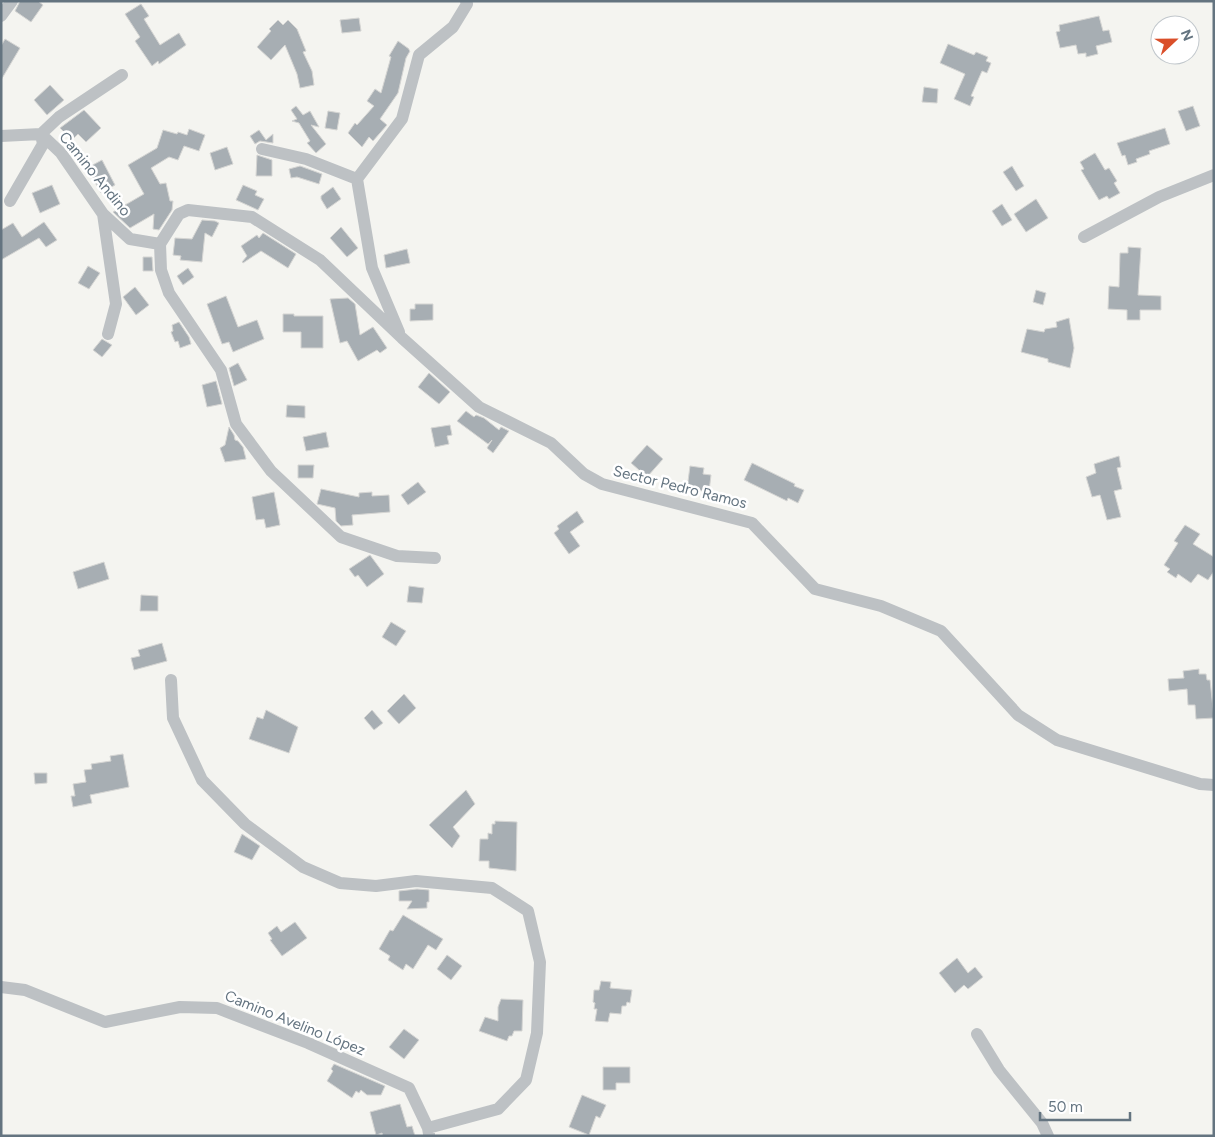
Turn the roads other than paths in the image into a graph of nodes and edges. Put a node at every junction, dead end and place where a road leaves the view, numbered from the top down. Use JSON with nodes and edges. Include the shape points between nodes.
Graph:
{"nodes":[{"id":1,"x":12,"y":1,"type":"edge"},
{"id":2,"x":466,"y":1,"type":"edge"},
{"id":3,"x":1,"y":16,"type":"edge"},
{"id":4,"x":122,"y":75,"type":"dead end"},
{"id":5,"x":41,"y":134,"type":"junction"},
{"id":6,"x":1,"y":136,"type":"edge"},
{"id":7,"x":262,"y":149,"type":"dead end"},
{"id":8,"x":1214,"y":175,"type":"edge"},
{"id":9,"x":358,"y":179,"type":"junction"},
{"id":10,"x":10,"y":201,"type":"dead end"},
{"id":11,"x":103,"y":214,"type":"junction"},
{"id":12,"x":1084,"y":238,"type":"dead end"},
{"id":13,"x":160,"y":244,"type":"junction"},
{"id":14,"x":108,"y":334,"type":"dead end"},
{"id":15,"x":402,"y":338,"type":"junction"},
{"id":16,"x":435,"y":558,"type":"dead end"},
{"id":17,"x":171,"y":680,"type":"dead end"},
{"id":18,"x":1214,"y":785,"type":"edge"},
{"id":19,"x":1,"y":987,"type":"edge"},
{"id":20,"x":977,"y":1034,"type":"dead end"},
{"id":21,"x":428,"y":1132,"type":"edge"},
{"id":22,"x":1048,"y":1136,"type":"edge"}],
"edges":[{"from":1,"to":3,"type":"street"},
{"from":2,"to":9,"type":"street","via":[[453,27],[419,55],[402,119]]},
{"from":4,"to":5,"type":"street","via":[[59,117]]},
{"from":5,"to":6,"type":"street","name":"Camino Andino"},
{"from":5,"to":10,"type":"street","via":[[43,144]]},
{"from":5,"to":11,"type":"street","name":"Camino Andino","via":[[60,153]]},
{"from":7,"to":9,"type":"street","via":[[306,159]]},
{"from":8,"to":12,"type":"street","via":[[1159,196]]},
{"from":9,"to":15,"type":"street","via":[[372,268]]},
{"from":11,"to":13,"type":"street","name":"Camino Andino","via":[[130,239]]},
{"from":11,"to":14,"type":"street","via":[[116,304]]},
{"from":13,"to":15,"type":"street","name":"Sector Pedro Ramos","via":[[180,214],[188,210],[252,217],[320,260]]},
{"from":13,"to":16,"type":"street","via":[[161,270],[169,293],[221,370],[236,424],[271,471],[340,537],[398,556]]},
{"from":15,"to":18,"type":"street","name":"Sector Pedro Ramos","via":[[479,407],[551,443],[584,474],[602,484],[752,523],[815,589],[881,606],[941,631],[1018,715],[1057,740],[1200,784]]},
{"from":17,"to":21,"type":"street","via":[[173,718],[202,780],[245,824],[303,867],[340,883],[376,886],[416,881],[492,888],[528,911],[540,962],[537,1033],[526,1080],[498,1109]]},
{"from":19,"to":21,"type":"street","name":"Camino Avelino López","via":[[24,990],[104,1022],[180,1007],[217,1008],[308,1043],[409,1088]]},
{"from":20,"to":22,"type":"street","via":[[999,1070],[1042,1123]]}]}
